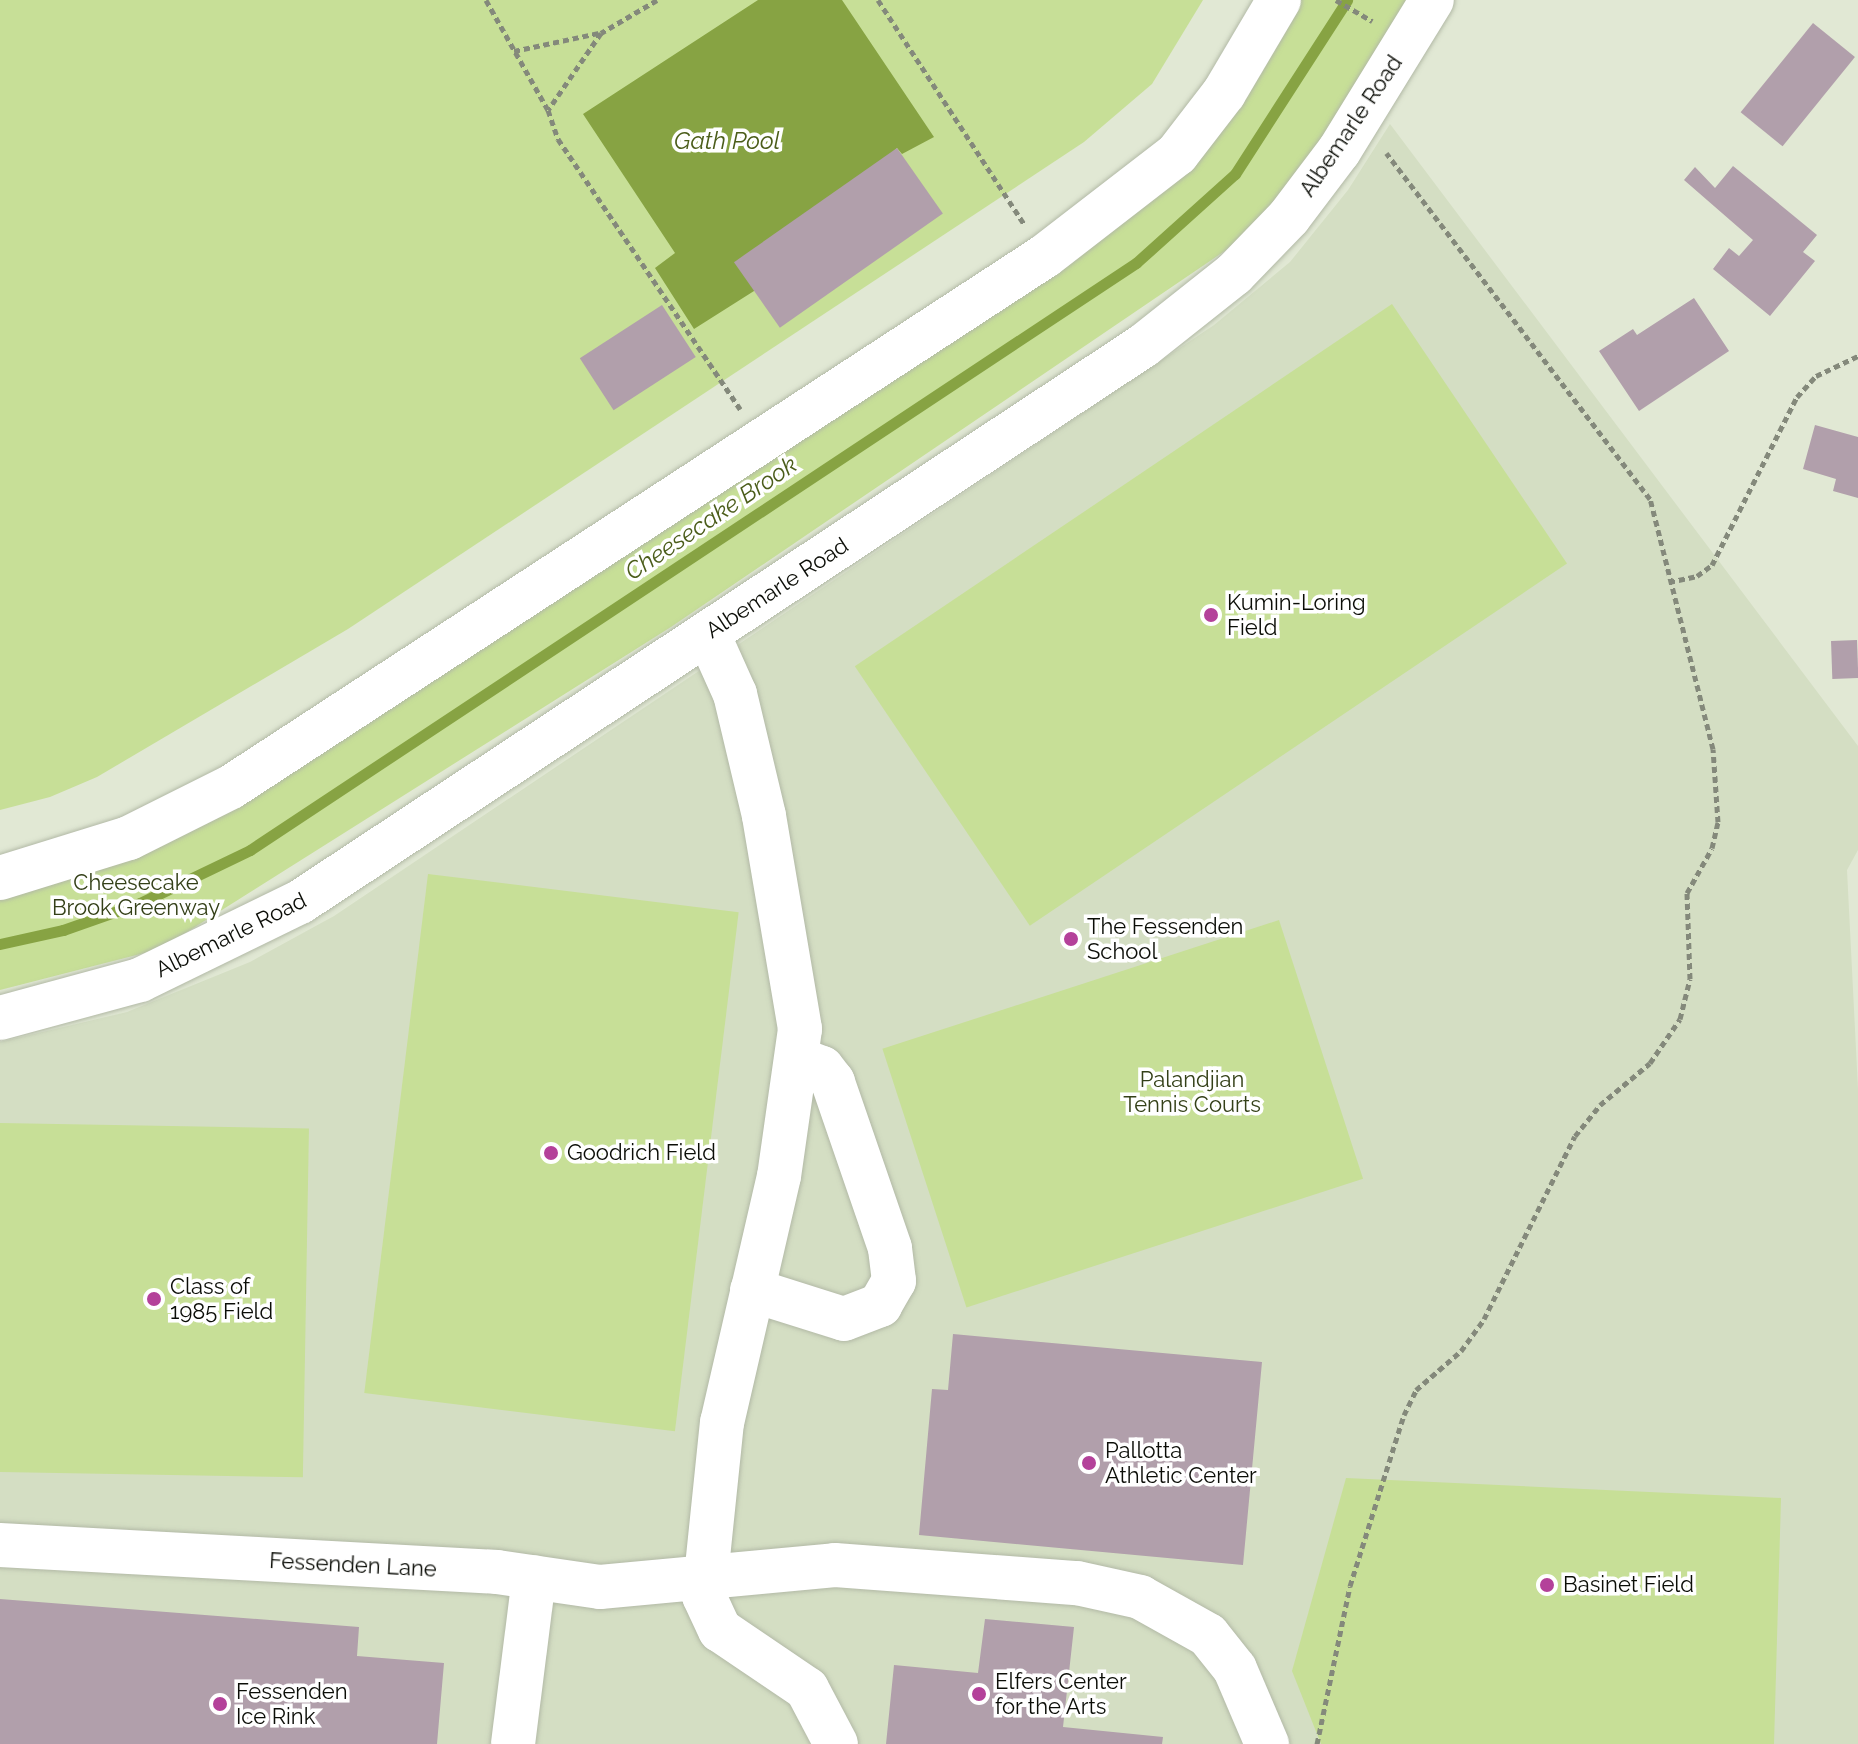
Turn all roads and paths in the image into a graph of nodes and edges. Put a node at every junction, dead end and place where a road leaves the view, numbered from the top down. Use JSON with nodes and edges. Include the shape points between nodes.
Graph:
{"nodes":[{"id":1,"x":486,"y":0,"type":"edge"},
{"id":2,"x":657,"y":0,"type":"edge"},
{"id":3,"x":878,"y":0,"type":"edge"},
{"id":4,"x":1279,"y":0,"type":"edge"},
{"id":5,"x":1336,"y":0,"type":"edge"},
{"id":6,"x":1432,"y":0,"type":"edge"},
{"id":7,"x":1365,"y":17,"type":"dead end"},
{"id":8,"x":601,"y":33,"type":"junction"},
{"id":9,"x":514,"y":51,"type":"junction"},
{"id":10,"x":548,"y":110,"type":"junction"},
{"id":11,"x":1354,"y":128,"type":"junction"},
{"id":12,"x":1045,"y":256,"type":"junction"},
{"id":13,"x":1858,"y":356,"type":"edge"},
{"id":14,"x":762,"y":441,"type":"junction"},
{"id":15,"x":1669,"y":582,"type":"junction"},
{"id":16,"x":708,"y":634,"type":"junction"},
{"id":17,"x":0,"y":878,"type":"edge"},
{"id":18,"x":0,"y":1018,"type":"edge"},
{"id":19,"x":798,"y":1059,"type":"junction"},
{"id":20,"x":752,"y":1290,"type":"junction"},
{"id":21,"x":0,"y":1545,"type":"edge"},
{"id":22,"x":705,"y":1576,"type":"junction"},
{"id":23,"x":534,"y":1577,"type":"junction"},
{"id":24,"x":513,"y":1744,"type":"edge"},
{"id":25,"x":836,"y":1744,"type":"edge"},
{"id":26,"x":1267,"y":1744,"type":"edge"},
{"id":27,"x":1317,"y":1744,"type":"edge"}],
"edges":[{"from":1,"to":9,"type":"path"},
{"from":2,"to":8,"type":"path"},
{"from":3,"to":12,"type":"path"},
{"from":4,"to":12,"type":"street","via":[[1224,93],[1177,154]]},
{"from":5,"to":7,"type":"path"},
{"from":6,"to":11,"type":"street","name":"Albemarle Road"},
{"from":8,"to":9,"type":"path"},
{"from":8,"to":10,"type":"path"},
{"from":9,"to":10,"type":"path"},
{"from":10,"to":14,"type":"path","via":[[558,139]]},
{"from":11,"to":15,"type":"path","via":[[1387,154],[1642,486],[1654,511]]},
{"from":11,"to":16,"type":"street","name":"Albemarle Road","via":[[1270,237],[1168,329]]},
{"from":12,"to":14,"type":"street"},
{"from":13,"to":15,"type":"path","via":[[1816,376],[1797,397],[1712,565],[1697,576]]},
{"from":14,"to":17,"type":"street","via":[[218,794],[129,838]]},
{"from":15,"to":27,"type":"path","via":[[1718,785],[1717,836],[1687,893],[1689,995],[1680,1019],[1650,1063],[1600,1105],[1575,1136],[1473,1335],[1410,1402],[1350,1586]]},
{"from":16,"to":18,"type":"street","name":"Albemarle Road","via":[[389,848],[267,921],[140,980]]},
{"from":16,"to":19,"type":"street","via":[[735,694],[769,840],[796,987]]},
{"from":19,"to":20,"type":"street","via":[[781,1166]]},
{"from":19,"to":20,"type":"street","via":[[822,1068],[833,1082],[890,1248],[894,1281],[880,1305],[844,1319]]},
{"from":20,"to":22,"type":"street","via":[[718,1443]]},
{"from":21,"to":23,"type":"street","name":"Fessenden Lane"},
{"from":22,"to":23,"type":"street","name":"Fessenden Lane","via":[[633,1587]]},
{"from":22,"to":25,"type":"street","via":[[704,1596],[713,1622],[800,1682],[821,1709]]},
{"from":22,"to":26,"type":"street","name":"Fessenden Lane","via":[[861,1566],[1077,1583],[1126,1593],[1185,1618],[1219,1646],[1235,1669]]},
{"from":23,"to":24,"type":"street"}]}
